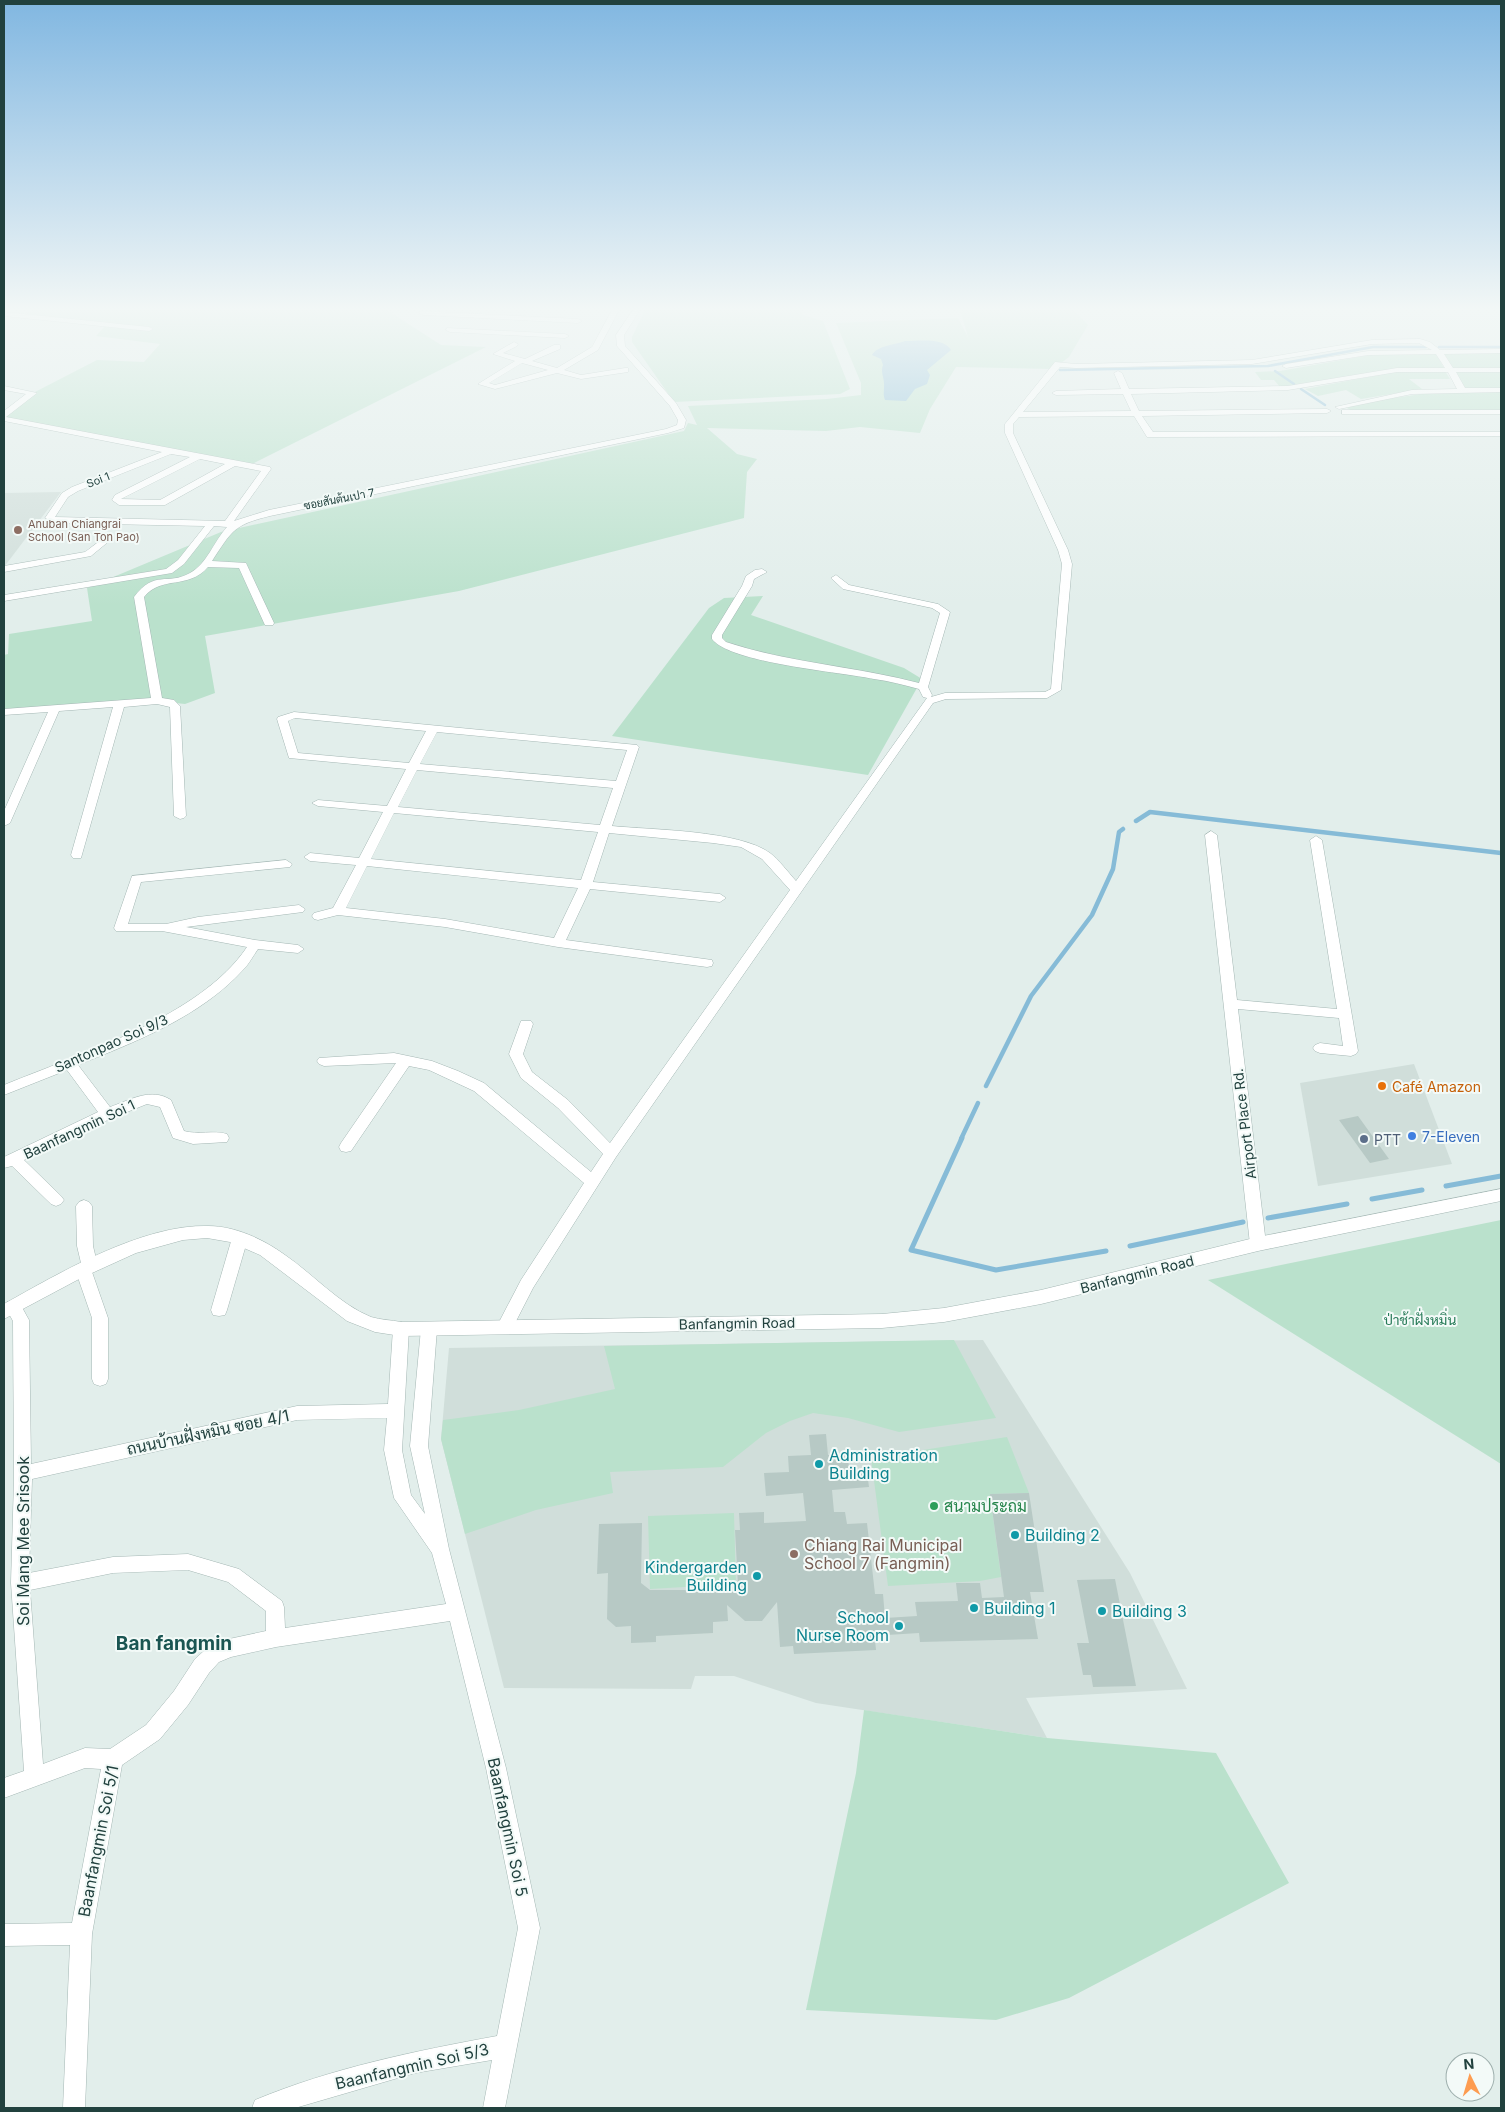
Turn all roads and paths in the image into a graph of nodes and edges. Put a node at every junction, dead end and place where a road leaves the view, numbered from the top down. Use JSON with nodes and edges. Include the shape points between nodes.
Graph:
{"nodes":[{"id":1,"x":675,"y":409,"type":"edge"},
{"id":2,"x":1021,"y":409,"type":"edge"},
{"id":3,"x":1134,"y":409,"type":"edge"},
{"id":4,"x":1329,"y":409,"type":"edge"},
{"id":5,"x":1332,"y":409,"type":"edge"},
{"id":6,"x":1370,"y":409,"type":"edge"},
{"id":7,"x":1501,"y":412,"type":"edge"},
{"id":8,"x":1136,"y":413,"type":"junction"},
{"id":9,"x":1017,"y":414,"type":"junction"},
{"id":10,"x":1343,"y":419,"type":"junction"},
{"id":11,"x":4,"y":420,"type":"edge"},
{"id":12,"x":1501,"y":434,"type":"edge"},
{"id":13,"x":170,"y":451,"type":"junction"},
{"id":14,"x":199,"y":456,"type":"junction"},
{"id":15,"x":236,"y":462,"type":"junction"},
{"id":16,"x":212,"y":522,"type":"junction"},
{"id":17,"x":231,"y":524,"type":"junction"},
{"id":18,"x":105,"y":540,"type":"dead end"},
{"id":19,"x":206,"y":564,"type":"junction"},
{"id":20,"x":4,"y":569,"type":"edge"},
{"id":21,"x":762,"y":572,"type":"dead end"},
{"id":22,"x":836,"y":578,"type":"dead end"},
{"id":23,"x":4,"y":598,"type":"edge"},
{"id":24,"x":269,"y":623,"type":"dead end"},
{"id":25,"x":923,"y":687,"type":"junction"},
{"id":26,"x":157,"y":701,"type":"junction"},
{"id":27,"x":929,"y":701,"type":"junction"},
{"id":28,"x":119,"y":705,"type":"junction"},
{"id":29,"x":55,"y":709,"type":"junction"},
{"id":30,"x":4,"y":712,"type":"edge"},
{"id":31,"x":433,"y":728,"type":"junction"},
{"id":32,"x":413,"y":767,"type":"junction"},
{"id":33,"x":620,"y":785,"type":"junction"},
{"id":34,"x":318,"y":803,"type":"dead end"},
{"id":35,"x":391,"y":810,"type":"junction"},
{"id":36,"x":180,"y":816,"type":"dead end"},
{"id":37,"x":4,"y":823,"type":"edge"},
{"id":38,"x":604,"y":830,"type":"junction"},
{"id":39,"x":1211,"y":836,"type":"dead end"},
{"id":40,"x":1316,"y":840,"type":"dead end"},
{"id":41,"x":78,"y":855,"type":"dead end"},
{"id":42,"x":310,"y":857,"type":"dead end"},
{"id":43,"x":364,"y":862,"type":"junction"},
{"id":44,"x":286,"y":864,"type":"dead end"},
{"id":45,"x":586,"y":884,"type":"junction"},
{"id":46,"x":797,"y":890,"type":"junction"},
{"id":47,"x":720,"y":898,"type":"dead end"},
{"id":48,"x":300,"y":909,"type":"dead end"},
{"id":49,"x":338,"y":911,"type":"junction"},
{"id":50,"x":318,"y":916,"type":"dead end"},
{"id":51,"x":162,"y":928,"type":"junction"},
{"id":52,"x":558,"y":943,"type":"junction"},
{"id":53,"x":255,"y":944,"type":"junction"},
{"id":54,"x":298,"y":949,"type":"dead end"},
{"id":55,"x":707,"y":963,"type":"dead end"},
{"id":56,"x":1229,"y":1004,"type":"junction"},
{"id":57,"x":1344,"y":1014,"type":"junction"},
{"id":58,"x":526,"y":1024,"type":"dead end"},
{"id":59,"x":1320,"y":1048,"type":"dead end"},
{"id":60,"x":406,"y":1060,"type":"junction"},
{"id":61,"x":324,"y":1062,"type":"dead end"},
{"id":62,"x":69,"y":1063,"type":"junction"},
{"id":63,"x":4,"y":1090,"type":"edge"},
{"id":64,"x":107,"y":1114,"type":"junction"},
{"id":65,"x":222,"y":1138,"type":"dead end"},
{"id":66,"x":346,"y":1147,"type":"dead end"},
{"id":67,"x":611,"y":1153,"type":"junction"},
{"id":68,"x":9,"y":1161,"type":"edge"},
{"id":69,"x":593,"y":1182,"type":"junction"},
{"id":70,"x":1501,"y":1195,"type":"edge"},
{"id":71,"x":56,"y":1200,"type":"dead end"},
{"id":72,"x":84,"y":1206,"type":"dead end"},
{"id":73,"x":240,"y":1238,"type":"junction"},
{"id":74,"x":1258,"y":1244,"type":"junction"},
{"id":75,"x":86,"y":1268,"type":"junction"},
{"id":76,"x":8,"y":1310,"type":"edge"},
{"id":77,"x":219,"y":1310,"type":"dead end"},
{"id":78,"x":506,"y":1326,"type":"junction"},
{"id":79,"x":401,"y":1328,"type":"junction"},
{"id":80,"x":429,"y":1328,"type":"junction"},
{"id":81,"x":100,"y":1379,"type":"dead end"},
{"id":82,"x":395,"y":1411,"type":"junction"},
{"id":83,"x":22,"y":1473,"type":"junction"},
{"id":84,"x":440,"y":1549,"type":"junction"},
{"id":85,"x":20,"y":1583,"type":"junction"},
{"id":86,"x":457,"y":1611,"type":"junction"},
{"id":87,"x":276,"y":1638,"type":"junction"},
{"id":88,"x":112,"y":1759,"type":"junction"},
{"id":89,"x":34,"y":1777,"type":"junction"},
{"id":90,"x":4,"y":1788,"type":"edge"},
{"id":91,"x":81,"y":1934,"type":"junction"},
{"id":92,"x":4,"y":1935,"type":"edge"},
{"id":93,"x":506,"y":2046,"type":"junction"},
{"id":94,"x":74,"y":2108,"type":"edge"},
{"id":95,"x":263,"y":2108,"type":"edge"},
{"id":96,"x":494,"y":2108,"type":"edge"}],
"edges":[{"from":1,"to":17,"type":"street","name":"ซอยสันต้นเปา 7","via":[[682,420],[681,426],[675,429],[269,512]]},
{"from":2,"to":9,"type":"street"},
{"from":3,"to":8,"type":"street"},
{"from":4,"to":8,"type":"street"},
{"from":5,"to":10,"type":"street"},
{"from":6,"to":10,"type":"street"},
{"from":7,"to":10,"type":"street"},
{"from":8,"to":9,"type":"street"},
{"from":8,"to":10,"type":"street","via":[[1150,435]]},
{"from":9,"to":27,"type":"street","via":[[1009,424],[1009,433],[1064,550],[1067,564],[1056,690],[1047,695],[945,696]]},
{"from":10,"to":12,"type":"street"},
{"from":11,"to":13,"type":"street"},
{"from":13,"to":14,"type":"street"},
{"from":13,"to":16,"type":"street","name":"Soi 1","via":[[75,489],[65,495],[50,518]]},
{"from":14,"to":15,"type":"street"},
{"from":14,"to":15,"type":"street","via":[[116,500],[162,504]]},
{"from":15,"to":17,"type":"street","via":[[267,470]]},
{"from":16,"to":17,"type":"street","name":"Soi 1"},
{"from":16,"to":23,"type":"street","via":[[181,562],[169,572]]},
{"from":17,"to":19,"type":"street"},
{"from":18,"to":20,"type":"street","via":[[88,554]]},
{"from":19,"to":24,"type":"street","via":[[242,565]]},
{"from":19,"to":26,"type":"street","via":[[182,579],[146,586],[139,597]]},
{"from":21,"to":25,"type":"street","via":[[749,578],[717,635],[722,644],[775,659],[896,679]]},
{"from":22,"to":25,"type":"street","via":[[846,587],[936,606],[945,612]]},
{"from":25,"to":27,"type":"street"},
{"from":26,"to":28,"type":"street"},
{"from":26,"to":36,"type":"street","via":[[170,702],[175,706]]},
{"from":27,"to":46,"type":"street"},
{"from":28,"to":29,"type":"street"},
{"from":28,"to":41,"type":"street"},
{"from":29,"to":30,"type":"street"},
{"from":29,"to":37,"type":"street"},
{"from":31,"to":32,"type":"street"},
{"from":31,"to":32,"type":"street","via":[[294,715],[282,719],[293,756]]},
{"from":31,"to":33,"type":"street","via":[[633,747]]},
{"from":32,"to":33,"type":"street"},
{"from":32,"to":35,"type":"street"},
{"from":33,"to":38,"type":"street"},
{"from":34,"to":35,"type":"street"},
{"from":35,"to":38,"type":"street"},
{"from":35,"to":43,"type":"street"},
{"from":38,"to":45,"type":"street"},
{"from":38,"to":46,"type":"street","via":[[744,844],[766,856]]},
{"from":39,"to":56,"type":"street","name":"Airport Place Rd."},
{"from":40,"to":57,"type":"street"},
{"from":42,"to":43,"type":"street"},
{"from":43,"to":45,"type":"street"},
{"from":43,"to":49,"type":"street"},
{"from":44,"to":51,"type":"street","via":[[136,879],[120,928]]},
{"from":45,"to":47,"type":"street"},
{"from":45,"to":52,"type":"street"},
{"from":46,"to":67,"type":"street"},
{"from":48,"to":51,"type":"street","via":[[198,920]]},
{"from":49,"to":50,"type":"street"},
{"from":49,"to":52,"type":"street","via":[[445,923]]},
{"from":51,"to":53,"type":"street"},
{"from":52,"to":55,"type":"street"},
{"from":53,"to":54,"type":"street"},
{"from":53,"to":62,"type":"street","name":"Santonpao Soi 9/3","via":[[238,968],[206,996],[144,1031]]},
{"from":56,"to":57,"type":"street"},
{"from":56,"to":74,"type":"street","name":"Airport Place Rd."},
{"from":57,"to":59,"type":"street","via":[[1351,1050]]},
{"from":58,"to":67,"type":"street","via":[[516,1054],[526,1075],[563,1104]]},
{"from":60,"to":61,"type":"street","via":[[381,1057]]},
{"from":60,"to":66,"type":"street"},
{"from":60,"to":69,"type":"street","via":[[432,1066],[479,1087]]},
{"from":62,"to":63,"type":"street","name":"Santonpao Soi 9/3"},
{"from":62,"to":64,"type":"street"},
{"from":64,"to":65,"type":"street","name":"Baanfangmin Soi 1","via":[[153,1099],[166,1104],[178,1134],[193,1139]]},
{"from":64,"to":68,"type":"street","name":"Baanfangmin Soi 1"},
{"from":67,"to":69,"type":"street"},
{"from":68,"to":71,"type":"street"},
{"from":69,"to":78,"type":"street","via":[[527,1284]]},
{"from":70,"to":74,"type":"street","name":"Banfangmin Road"},
{"from":72,"to":75,"type":"street"},
{"from":73,"to":75,"type":"street","name":"Banfangmin Road","via":[[208,1232],[178,1234],[138,1246]]},
{"from":73,"to":77,"type":"street"},
{"from":73,"to":79,"type":"street","name":"Banfangmin Road","via":[[297,1272],[349,1313],[373,1324]]},
{"from":74,"to":78,"type":"street","name":"Banfangmin Road","via":[[1040,1298],[944,1316],[882,1321]]},
{"from":75,"to":76,"type":"street","name":"Banfangmin Road"},
{"from":75,"to":81,"type":"street","via":[[100,1318]]},
{"from":76,"to":83,"type":"street","name":"Soi Mang Mee Srisook","via":[[21,1320]]},
{"from":78,"to":80,"type":"street","name":"Banfangmin Road"},
{"from":79,"to":80,"type":"street","name":"Banfangmin Road"},
{"from":79,"to":82,"type":"street","name":"Baanfangmin Soi 5"},
{"from":80,"to":84,"type":"street","name":"Baanfangmin Soi 5","via":[[418,1446]]},
{"from":82,"to":83,"type":"street","name":"ถนนบ้านฝั่งหมิน ซอย 4/1","via":[[297,1413]]},
{"from":82,"to":84,"type":"street","name":"Baanfangmin Soi 5","via":[[392,1450],[403,1498]]},
{"from":83,"to":85,"type":"street","name":"Soi Mang Mee Srisook"},
{"from":84,"to":86,"type":"street","name":"Baanfangmin Soi 5"},
{"from":85,"to":87,"type":"street","via":[[114,1565],[188,1562],[233,1575],[275,1607]]},
{"from":85,"to":89,"type":"street","name":"Soi Mang Mee Srisook"},
{"from":86,"to":87,"type":"street","name":"Baanfangmin Soi 5/1"},
{"from":86,"to":93,"type":"street","name":"Baanfangmin Soi 5","via":[[496,1768],[528,1928]]},
{"from":87,"to":88,"type":"street","name":"Baanfangmin Soi 5/1","via":[[228,1648],[212,1656],[153,1732]]},
{"from":88,"to":89,"type":"street","via":[[85,1758]]},
{"from":88,"to":91,"type":"street","name":"Baanfangmin Soi 5/1"},
{"from":89,"to":90,"type":"street"},
{"from":91,"to":92,"type":"street"},
{"from":91,"to":94,"type":"street","name":"Baanfangmin Soi 5/1"},
{"from":93,"to":95,"type":"street","name":"Baanfangmin Soi 5/3","via":[[415,2062],[320,2088]]},
{"from":93,"to":96,"type":"street","name":"Baanfangmin Soi 5"}]}
